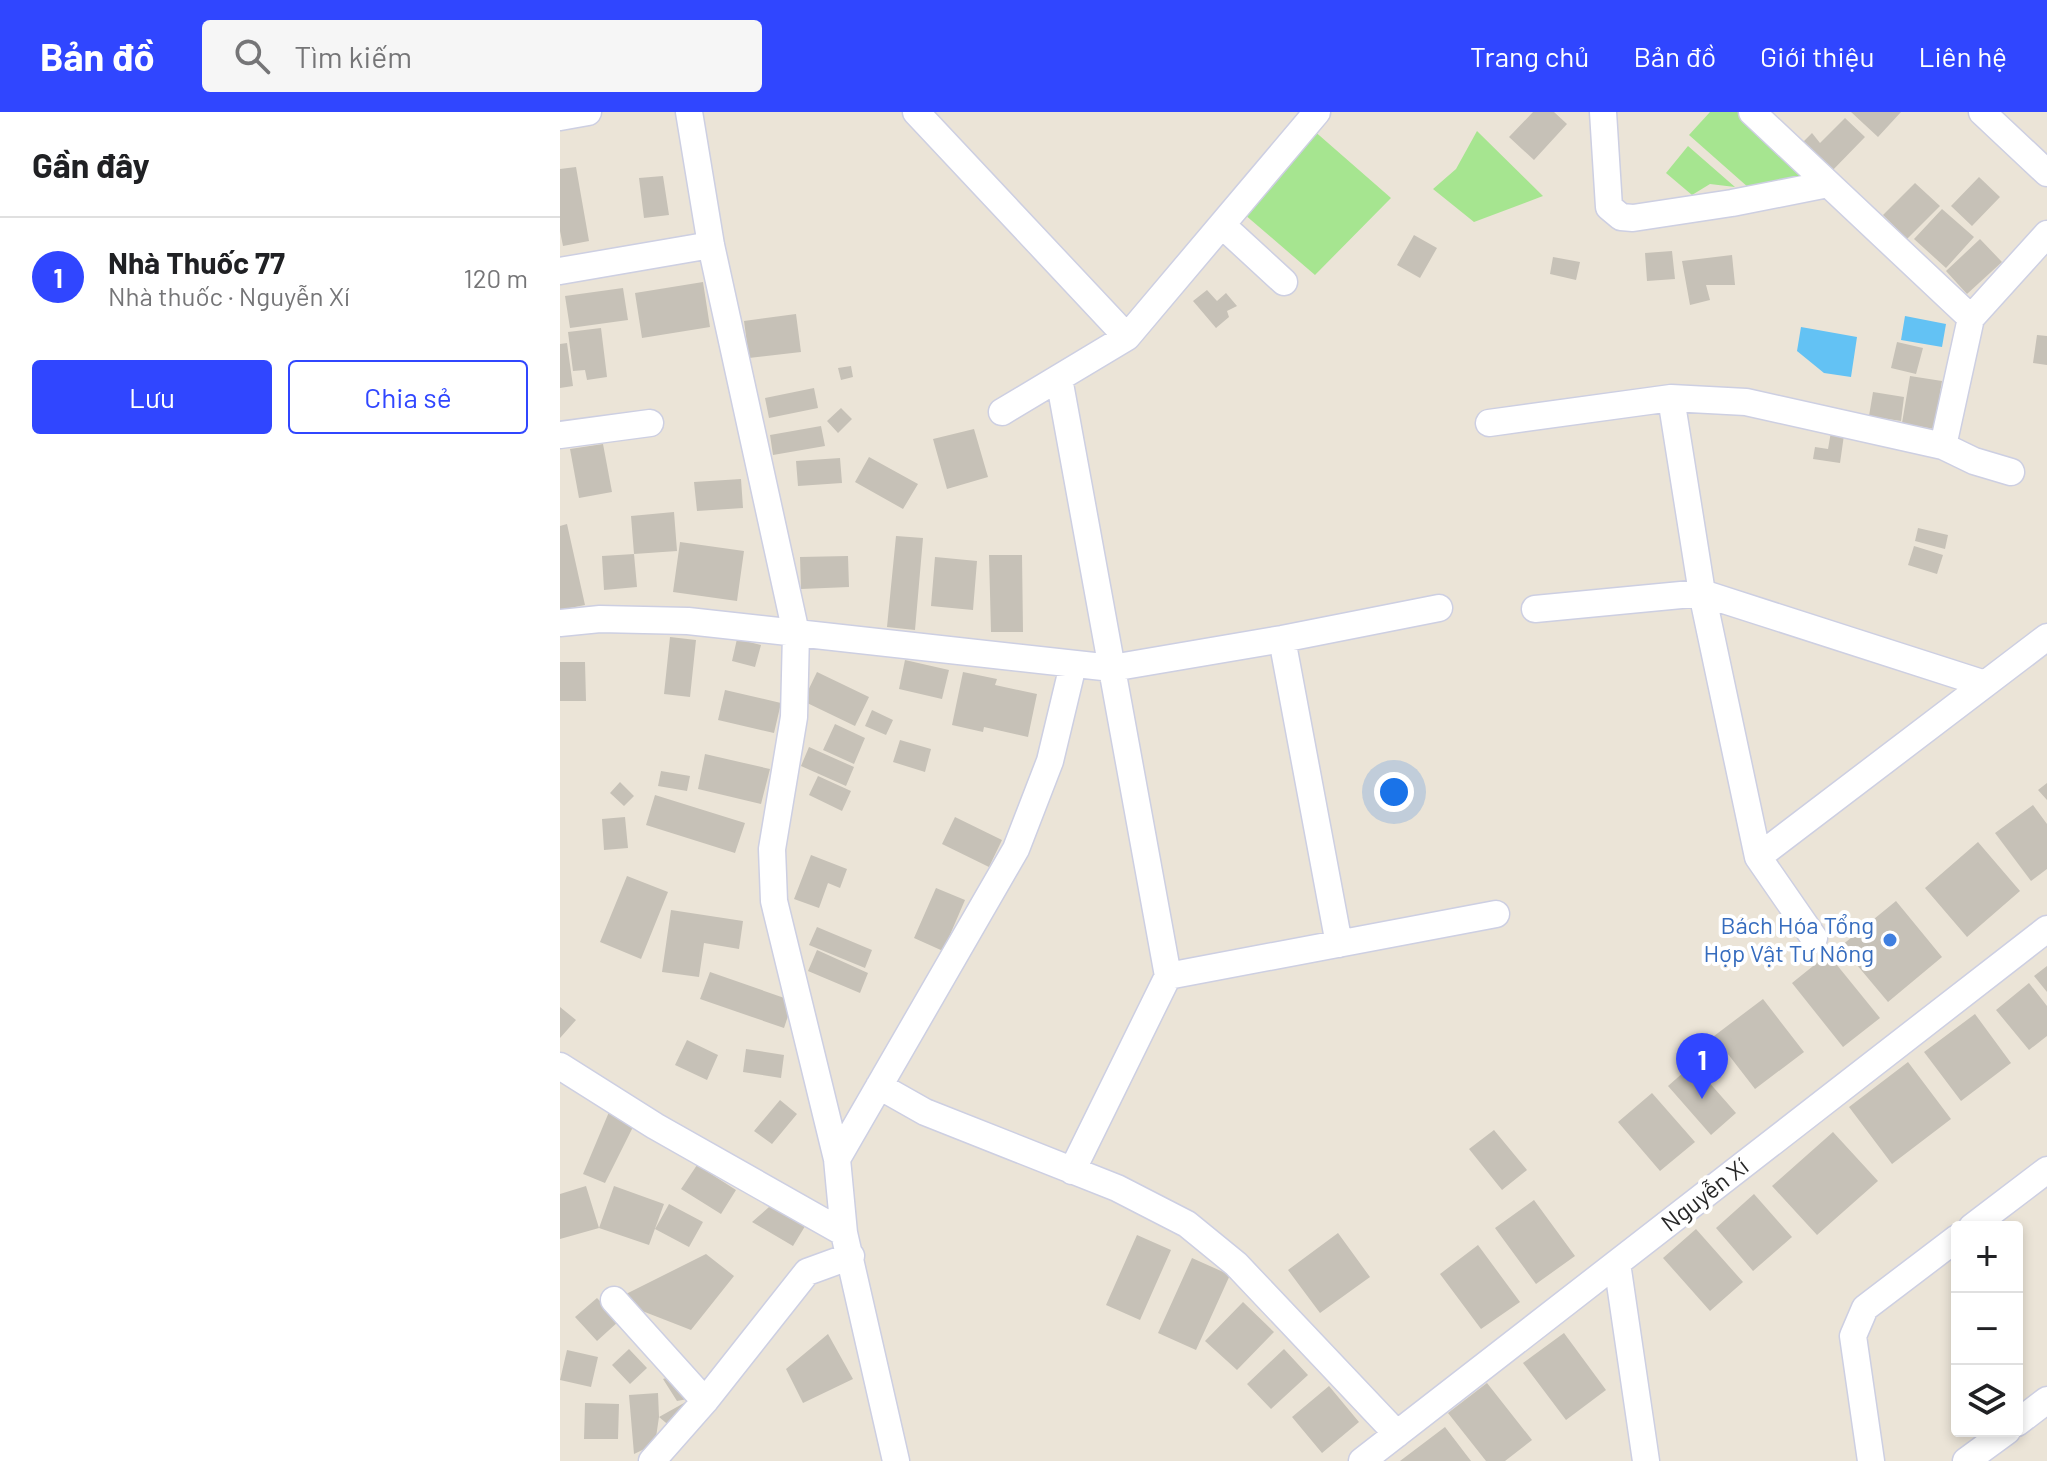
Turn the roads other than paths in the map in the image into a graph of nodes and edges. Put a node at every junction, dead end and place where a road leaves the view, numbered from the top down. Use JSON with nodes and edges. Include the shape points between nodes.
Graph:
{"nodes":[{"id":1,"x":588,"y":112,"type":"edge"},
{"id":2,"x":689,"y":112,"type":"edge"},
{"id":3,"x":916,"y":112,"type":"edge"},
{"id":4,"x":1317,"y":112,"type":"edge"},
{"id":5,"x":1603,"y":112,"type":"edge"},
{"id":6,"x":1752,"y":112,"type":"edge"},
{"id":7,"x":1982,"y":112,"type":"edge"},
{"id":8,"x":560,"y":117,"type":"edge"},
{"id":9,"x":2047,"y":173,"type":"edge"},
{"id":10,"x":1828,"y":184,"type":"junction"},
{"id":11,"x":1222,"y":225,"type":"junction"},
{"id":12,"x":2047,"y":234,"type":"edge"},
{"id":13,"x":711,"y":245,"type":"junction"},
{"id":14,"x":560,"y":271,"type":"edge"},
{"id":15,"x":1284,"y":282,"type":"dead end"},
{"id":16,"x":1971,"y":318,"type":"junction"},
{"id":17,"x":1127,"y":337,"type":"junction"},
{"id":18,"x":1059,"y":378,"type":"junction"},
{"id":19,"x":1671,"y":398,"type":"junction"},
{"id":20,"x":1002,"y":412,"type":"dead end"},
{"id":21,"x":650,"y":423,"type":"dead end"},
{"id":22,"x":1489,"y":423,"type":"dead end"},
{"id":23,"x":560,"y":435,"type":"edge"},
{"id":24,"x":1943,"y":446,"type":"junction"},
{"id":25,"x":2011,"y":472,"type":"dead end"},
{"id":26,"x":1702,"y":593,"type":"junction"},
{"id":27,"x":1439,"y":608,"type":"dead end"},
{"id":28,"x":1535,"y":609,"type":"dead end"},
{"id":29,"x":560,"y":623,"type":"edge"},
{"id":30,"x":796,"y":633,"type":"junction"},
{"id":31,"x":2047,"y":637,"type":"edge"},
{"id":32,"x":1282,"y":639,"type":"junction"},
{"id":33,"x":1073,"y":665,"type":"junction"},
{"id":34,"x":1112,"y":668,"type":"junction"},
{"id":35,"x":1985,"y":684,"type":"junction"},
{"id":36,"x":1758,"y":857,"type":"junction"},
{"id":37,"x":1496,"y":914,"type":"dead end"},
{"id":38,"x":2047,"y":929,"type":"edge"},
{"id":39,"x":1814,"y":938,"type":"dead end"},
{"id":40,"x":1339,"y":944,"type":"junction"},
{"id":41,"x":1168,"y":976,"type":"junction"},
{"id":42,"x":560,"y":1066,"type":"edge"},
{"id":43,"x":879,"y":1086,"type":"junction"},
{"id":44,"x":837,"y":1159,"type":"junction"},
{"id":45,"x":2047,"y":1170,"type":"edge"},
{"id":46,"x":1072,"y":1171,"type":"junction"},
{"id":47,"x":1980,"y":1221,"type":"edge"},
{"id":48,"x":1951,"y":1243,"type":"edge"},
{"id":49,"x":848,"y":1244,"type":"junction"},
{"id":50,"x":1617,"y":1263,"type":"junction"},
{"id":51,"x":614,"y":1300,"type":"dead end"},
{"id":52,"x":2047,"y":1400,"type":"edge"},
{"id":53,"x":705,"y":1401,"type":"junction"},
{"id":54,"x":2023,"y":1418,"type":"edge"},
{"id":55,"x":1397,"y":1434,"type":"junction"},
{"id":56,"x":2001,"y":1437,"type":"edge"},
{"id":57,"x":1978,"y":1458,"type":"edge"},
{"id":58,"x":652,"y":1461,"type":"edge"},
{"id":59,"x":896,"y":1461,"type":"edge"},
{"id":60,"x":1362,"y":1461,"type":"edge"},
{"id":61,"x":1646,"y":1461,"type":"edge"},
{"id":62,"x":1871,"y":1461,"type":"edge"}],
"edges":[{"from":1,"to":8,"type":"street"},
{"from":2,"to":13,"type":"street"},
{"from":3,"to":17,"type":"street"},
{"from":4,"to":11,"type":"street"},
{"from":5,"to":10,"type":"street","via":[[1609,207],[1621,217]]},
{"from":6,"to":10,"type":"street"},
{"from":7,"to":9,"type":"street"},
{"from":10,"to":16,"type":"street"},
{"from":11,"to":15,"type":"street"},
{"from":11,"to":17,"type":"street"},
{"from":12,"to":16,"type":"street"},
{"from":13,"to":14,"type":"street"},
{"from":13,"to":30,"type":"street"},
{"from":16,"to":24,"type":"street"},
{"from":17,"to":18,"type":"street"},
{"from":18,"to":20,"type":"street"},
{"from":18,"to":34,"type":"street"},
{"from":19,"to":22,"type":"street"},
{"from":19,"to":24,"type":"street","via":[[1746,402]]},
{"from":19,"to":26,"type":"street"},
{"from":21,"to":23,"type":"street"},
{"from":24,"to":25,"type":"street"},
{"from":26,"to":28,"type":"street"},
{"from":26,"to":35,"type":"street"},
{"from":26,"to":36,"type":"street"},
{"from":27,"to":32,"type":"street"},
{"from":29,"to":30,"type":"street","via":[[688,621]]},
{"from":30,"to":33,"type":"street"},
{"from":30,"to":44,"type":"street","via":[[794,717],[772,849],[774,901]]},
{"from":31,"to":35,"type":"street"},
{"from":32,"to":34,"type":"street"},
{"from":32,"to":40,"type":"street"},
{"from":33,"to":34,"type":"street"},
{"from":33,"to":43,"type":"street","via":[[1050,761],[1016,849]]},
{"from":34,"to":41,"type":"street"},
{"from":35,"to":36,"type":"street"},
{"from":36,"to":39,"type":"street"},
{"from":37,"to":40,"type":"street"},
{"from":38,"to":50,"type":"street","name":"Nguyễn Xí"},
{"from":40,"to":41,"type":"street"},
{"from":41,"to":46,"type":"street"},
{"from":42,"to":49,"type":"street"},
{"from":43,"to":44,"type":"street"},
{"from":43,"to":46,"type":"street","via":[[925,1112]]},
{"from":44,"to":49,"type":"street"},
{"from":45,"to":47,"type":"street"},
{"from":46,"to":55,"type":"street","via":[[1187,1224],[1236,1264]]},
{"from":48,"to":62,"type":"street","via":[[1865,1308],[1853,1336]]},
{"from":49,"to":53,"type":"street","via":[[807,1272]]},
{"from":49,"to":59,"type":"street"},
{"from":50,"to":55,"type":"street","name":"Nguyễn Xí"},
{"from":50,"to":61,"type":"street"},
{"from":51,"to":53,"type":"street"},
{"from":52,"to":54,"type":"street"},
{"from":53,"to":58,"type":"street"},
{"from":55,"to":60,"type":"street","name":"Nguyễn Xí"},
{"from":56,"to":57,"type":"street"}]}
